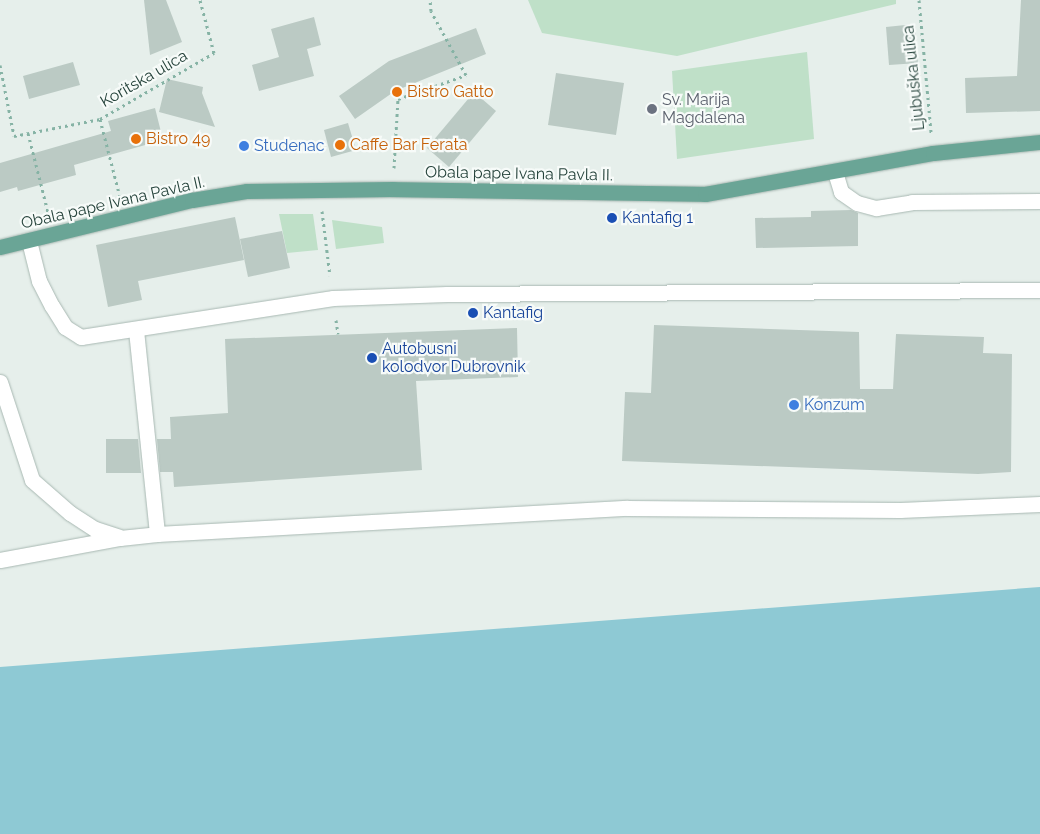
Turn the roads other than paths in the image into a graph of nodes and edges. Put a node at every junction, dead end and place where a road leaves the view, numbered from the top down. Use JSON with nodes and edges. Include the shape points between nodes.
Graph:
{"nodes":[{"id":1,"x":1040,"y":142,"type":"edge"},
{"id":2,"x":835,"y":172,"type":"junction"},
{"id":3,"x":1040,"y":201,"type":"edge"},
{"id":4,"x":29,"y":241,"type":"junction"},
{"id":5,"x":0,"y":247,"type":"edge"},
{"id":6,"x":1040,"y":290,"type":"edge"},
{"id":7,"x":136,"y":330,"type":"junction"},
{"id":8,"x":0,"y":382,"type":"edge"},
{"id":9,"x":1040,"y":504,"type":"edge"},
{"id":10,"x":158,"y":534,"type":"junction"},
{"id":11,"x":120,"y":538,"type":"junction"},
{"id":12,"x":0,"y":560,"type":"edge"}],
"edges":[{"from":1,"to":2,"type":"main road","name":"Obala pape Ivana Pavla II.","via":[[933,153]]},
{"from":2,"to":3,"type":"street","via":[[841,192],[858,203],[876,208],[912,202]]},
{"from":2,"to":4,"type":"main road","name":"Obala pape Ivana Pavla II.","via":[[705,194],[319,188],[248,191],[124,215]]},
{"from":4,"to":5,"type":"main road","name":"Obala pape Ivana Pavla II."},
{"from":4,"to":7,"type":"street","via":[[39,281],[66,327],[82,337]]},
{"from":6,"to":7,"type":"street","via":[[447,294],[333,298]]},
{"from":7,"to":10,"type":"street"},
{"from":8,"to":11,"type":"street","via":[[32,480],[70,513],[95,529]]},
{"from":9,"to":10,"type":"street","via":[[900,510],[627,508]]},
{"from":10,"to":11,"type":"street"},
{"from":11,"to":12,"type":"street"}]}
